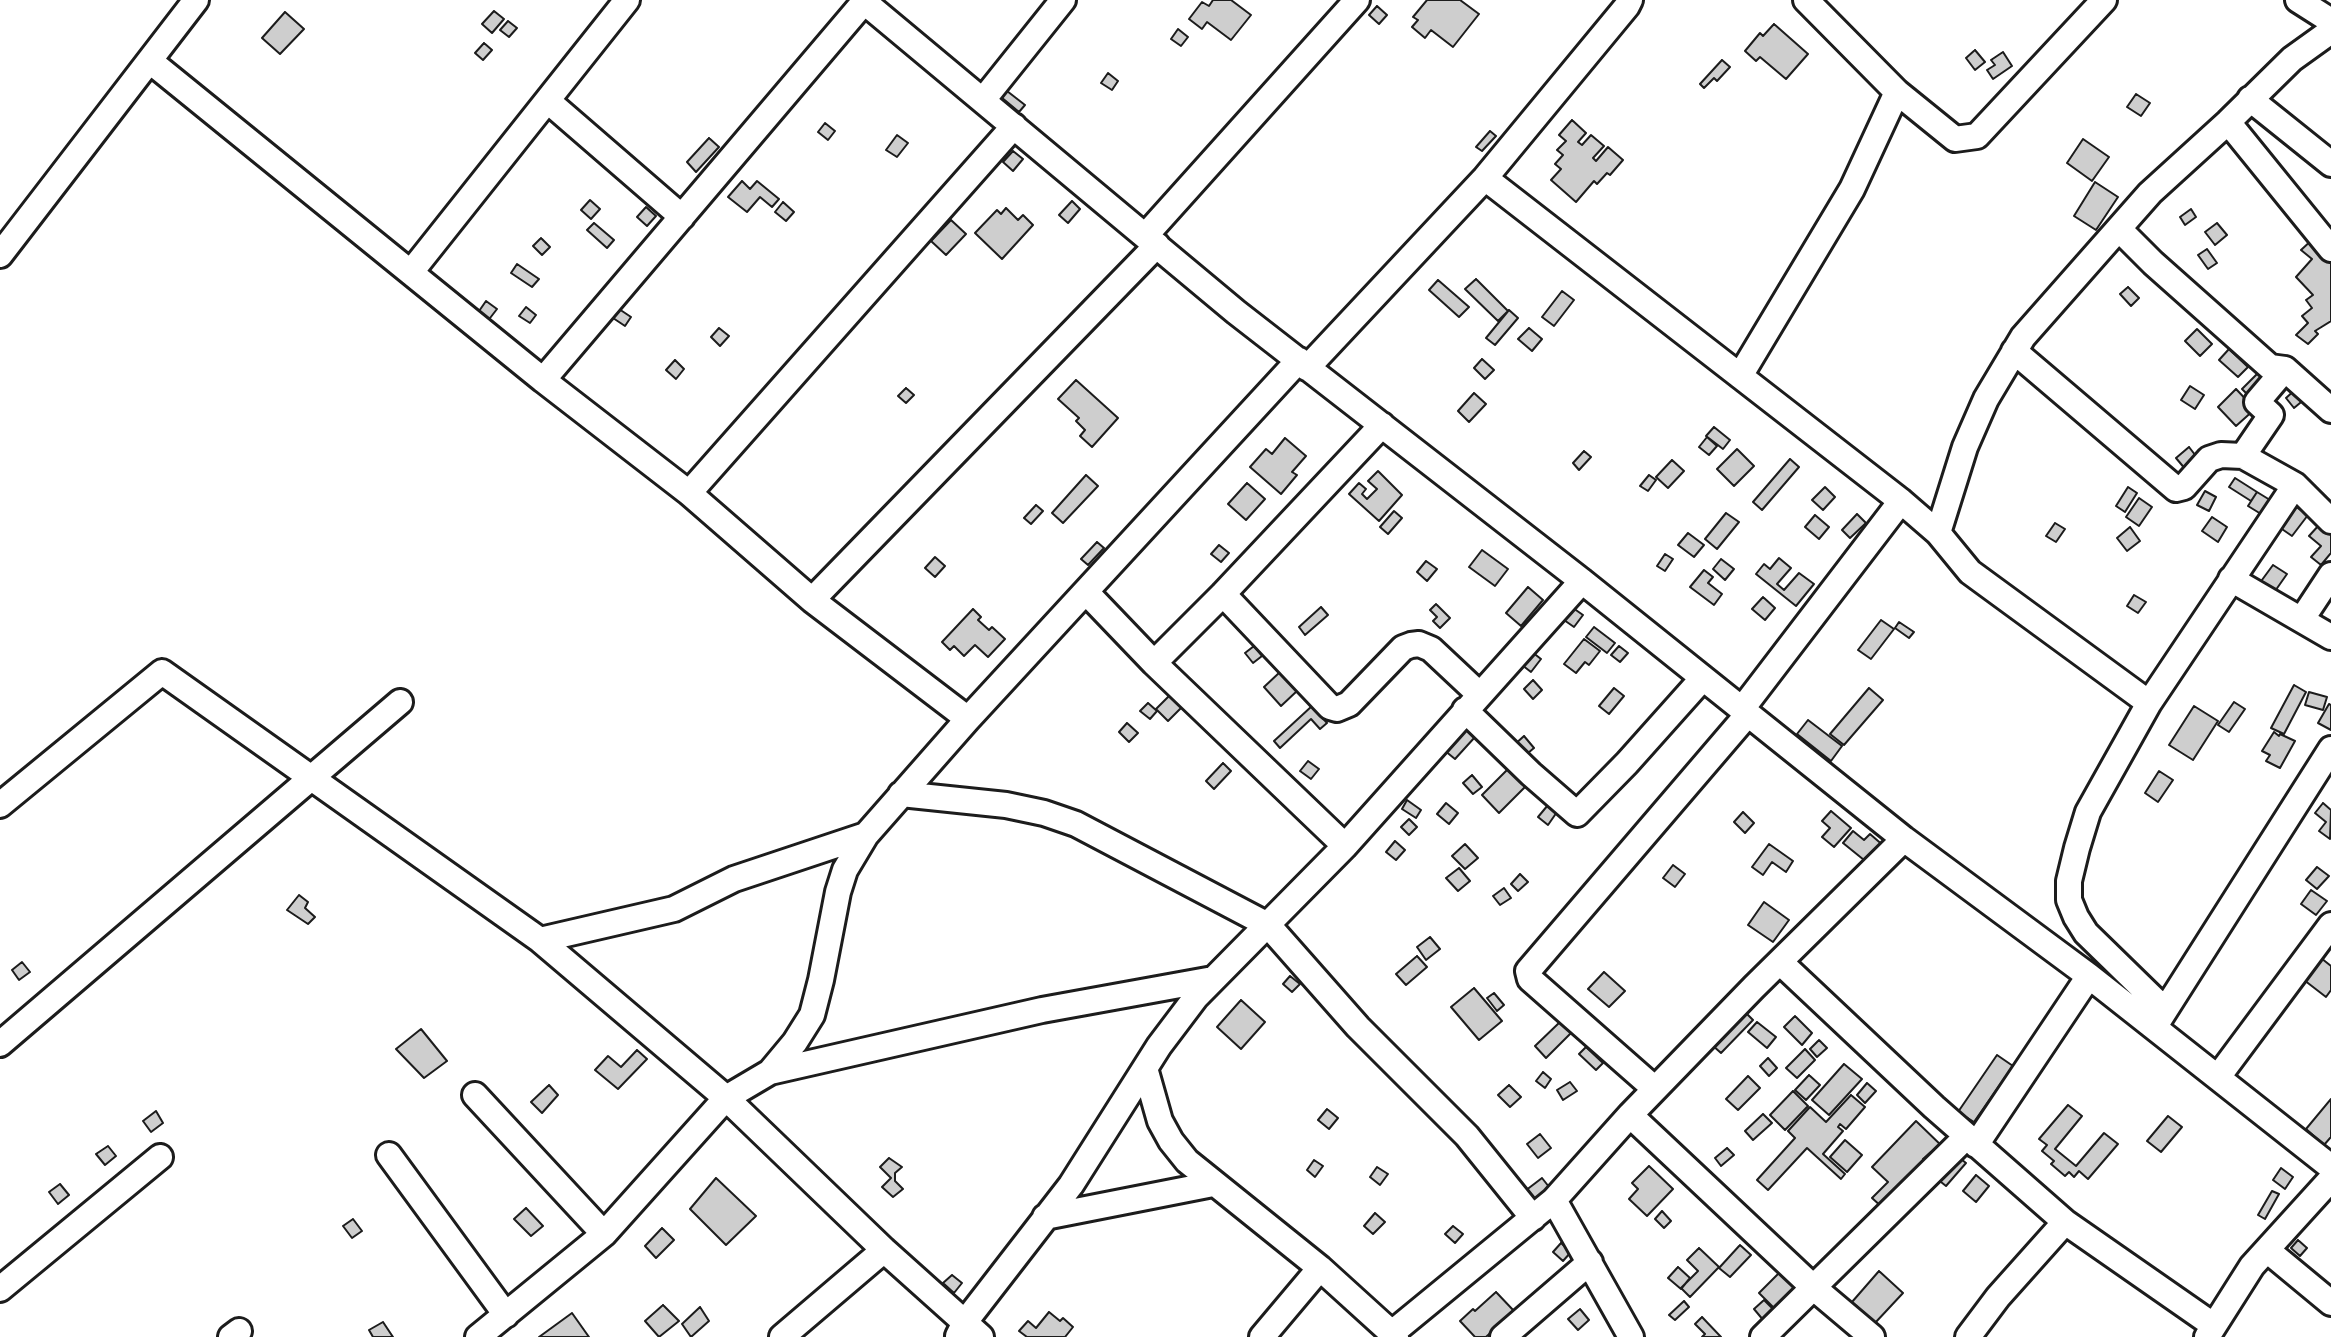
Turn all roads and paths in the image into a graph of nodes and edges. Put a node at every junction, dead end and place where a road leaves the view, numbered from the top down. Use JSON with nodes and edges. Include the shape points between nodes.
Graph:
{"nodes":[{"id":1,"x":195,"y":0,"type":"edge"},
{"id":2,"x":1063,"y":0,"type":"edge"},
{"id":3,"x":1357,"y":0,"type":"edge"},
{"id":4,"x":1630,"y":0,"type":"edge"},
{"id":5,"x":1806,"y":0,"type":"edge"},
{"id":6,"x":2104,"y":0,"type":"edge"},
{"id":7,"x":2298,"y":0,"type":"edge"},
{"id":8,"x":863,"y":1,"type":"edge"},
{"id":9,"x":615,"y":4,"type":"edge"},
{"id":10,"x":2331,"y":21,"type":"edge"},
{"id":11,"x":2331,"y":31,"type":"edge"},
{"id":12,"x":150,"y":61,"type":"junction"},
{"id":13,"x":1897,"y":92,"type":"junction"},
{"id":14,"x":2250,"y":99,"type":"junction"},
{"id":15,"x":983,"y":100,"type":"junction"},
{"id":16,"x":548,"y":102,"type":"junction"},
{"id":17,"x":2228,"y":122,"type":"junction"},
{"id":18,"x":1014,"y":126,"type":"junction"},
{"id":19,"x":2331,"y":164,"type":"edge"},
{"id":20,"x":1485,"y":178,"type":"junction"},
{"id":21,"x":682,"y":216,"type":"junction"},
{"id":22,"x":2119,"y":229,"type":"junction"},
{"id":23,"x":1152,"y":240,"type":"junction"},
{"id":24,"x":2331,"y":249,"type":"edge"},
{"id":25,"x":0,"y":255,"type":"edge"},
{"id":26,"x":411,"y":272,"type":"junction"},
{"id":27,"x":2014,"y":351,"type":"junction"},
{"id":28,"x":1303,"y":364,"type":"junction"},
{"id":29,"x":2285,"y":369,"type":"junction"},
{"id":30,"x":1740,"y":376,"type":"junction"},
{"id":31,"x":543,"y":380,"type":"junction"},
{"id":32,"x":2331,"y":410,"type":"edge"},
{"id":33,"x":1382,"y":425,"type":"junction"},
{"id":34,"x":2243,"y":456,"type":"junction"},
{"id":35,"x":2295,"y":485,"type":"junction"},
{"id":36,"x":689,"y":493,"type":"junction"},
{"id":37,"x":1901,"y":501,"type":"junction"},
{"id":38,"x":2331,"y":521,"type":"edge"},
{"id":39,"x":1938,"y":533,"type":"junction"},
{"id":40,"x":2331,"y":575,"type":"edge"},
{"id":41,"x":2231,"y":579,"type":"junction"},
{"id":42,"x":1582,"y":581,"type":"junction"},
{"id":43,"x":1086,"y":592,"type":"junction"},
{"id":44,"x":1223,"y":594,"type":"junction"},
{"id":45,"x":812,"y":600,"type":"junction"},
{"id":46,"x":2302,"y":619,"type":"junction"},
{"id":47,"x":2331,"y":637,"type":"edge"},
{"id":48,"x":1154,"y":663,"type":"junction"},
{"id":49,"x":1702,"y":678,"type":"junction"},
{"id":50,"x":400,"y":702,"type":"dead end"},
{"id":51,"x":1472,"y":702,"type":"junction"},
{"id":52,"x":2149,"y":703,"type":"junction"},
{"id":53,"x":1745,"y":711,"type":"junction"},
{"id":54,"x":968,"y":719,"type":"junction"},
{"id":55,"x":2331,"y":749,"type":"edge"},
{"id":56,"x":313,"y":777,"type":"junction"},
{"id":57,"x":901,"y":794,"type":"junction"},
{"id":58,"x":0,"y":806,"type":"edge"},
{"id":59,"x":866,"y":835,"type":"junction"},
{"id":60,"x":1905,"y":839,"type":"junction"},
{"id":61,"x":1345,"y":846,"type":"junction"},
{"id":62,"x":1268,"y":925,"type":"junction"},
{"id":63,"x":2331,"y":925,"type":"edge"},
{"id":64,"x":540,"y":940,"type":"junction"},
{"id":65,"x":1780,"y":962,"type":"junction"},
{"id":66,"x":2089,"y":976,"type":"junction"},
{"id":67,"x":1213,"y":979,"type":"junction"},
{"id":68,"x":2160,"y":1018,"type":"junction"},
{"id":69,"x":0,"y":1044,"type":"edge"},
{"id":70,"x":1145,"y":1068,"type":"junction"},
{"id":71,"x":770,"y":1072,"type":"junction"},
{"id":72,"x":2218,"y":1077,"type":"junction"},
{"id":73,"x":1656,"y":1089,"type":"junction"},
{"id":74,"x":475,"y":1095,"type":"dead end"},
{"id":75,"x":726,"y":1098,"type":"junction"},
{"id":76,"x":1630,"y":1115,"type":"junction"},
{"id":77,"x":1972,"y":1140,"type":"junction"},
{"id":78,"x":389,"y":1155,"type":"dead end"},
{"id":79,"x":160,"y":1157,"type":"dead end"},
{"id":80,"x":2331,"y":1167,"type":"edge"},
{"id":81,"x":2331,"y":1179,"type":"edge"},
{"id":82,"x":1213,"y":1184,"type":"junction"},
{"id":83,"x":1555,"y":1200,"type":"junction"},
{"id":84,"x":1045,"y":1217,"type":"junction"},
{"id":85,"x":1533,"y":1218,"type":"junction"},
{"id":86,"x":2065,"y":1222,"type":"junction"},
{"id":87,"x":604,"y":1234,"type":"junction"},
{"id":88,"x":2267,"y":1250,"type":"junction"},
{"id":89,"x":884,"y":1251,"type":"junction"},
{"id":90,"x":1590,"y":1262,"type":"junction"},
{"id":91,"x":1320,"y":1268,"type":"junction"},
{"id":92,"x":1814,"y":1288,"type":"junction"},
{"id":93,"x":0,"y":1289,"type":"edge"},
{"id":94,"x":2331,"y":1303,"type":"edge"},
{"id":95,"x":506,"y":1315,"type":"junction"},
{"id":96,"x":2210,"y":1331,"type":"edge"},
{"id":97,"x":968,"y":1332,"type":"edge"},
{"id":98,"x":1394,"y":1335,"type":"edge"},
{"id":99,"x":478,"y":1337,"type":"edge"},
{"id":100,"x":782,"y":1337,"type":"edge"},
{"id":101,"x":1262,"y":1337,"type":"edge"},
{"id":102,"x":1503,"y":1337,"type":"edge"},
{"id":103,"x":1631,"y":1337,"type":"edge"},
{"id":104,"x":1763,"y":1337,"type":"edge"},
{"id":105,"x":1872,"y":1337,"type":"edge"},
{"id":106,"x":1968,"y":1337,"type":"edge"}],
"edges":[{"from":1,"to":12,"type":"street"},
{"from":2,"to":15,"type":"street"},
{"from":3,"to":23,"type":"street"},
{"from":4,"to":20,"type":"street"},
{"from":5,"to":13,"type":"street"},
{"from":6,"to":13,"type":"street","via":[[1977,136],[1955,139]]},
{"from":7,"to":10,"type":"street"},
{"from":8,"to":15,"type":"street"},
{"from":8,"to":21,"type":"street"},
{"from":9,"to":16,"type":"street"},
{"from":11,"to":14,"type":"street","via":[[2292,59]]},
{"from":12,"to":25,"type":"street"},
{"from":12,"to":26,"type":"street"},
{"from":13,"to":30,"type":"street","via":[[1852,189]]},
{"from":14,"to":17,"type":"street"},
{"from":14,"to":19,"type":"street"},
{"from":15,"to":18,"type":"street"},
{"from":16,"to":21,"type":"street"},
{"from":16,"to":26,"type":"street"},
{"from":17,"to":22,"type":"street","via":[[2150,193]]},
{"from":17,"to":24,"type":"street"},
{"from":18,"to":23,"type":"street"},
{"from":18,"to":36,"type":"street"},
{"from":20,"to":28,"type":"street"},
{"from":20,"to":30,"type":"street"},
{"from":21,"to":31,"type":"street"},
{"from":22,"to":27,"type":"street"},
{"from":22,"to":29,"type":"street","via":[[2270,366]]},
{"from":23,"to":28,"type":"street"},
{"from":23,"to":45,"type":"street"},
{"from":26,"to":31,"type":"street"},
{"from":27,"to":34,"type":"street","via":[[2176,489],[2184,487],[2209,458]]},
{"from":27,"to":39,"type":"street","via":[[1965,447]]},
{"from":28,"to":33,"type":"street"},
{"from":28,"to":43,"type":"street"},
{"from":29,"to":32,"type":"street"},
{"from":29,"to":34,"type":"street","via":[[2257,402],[2271,415]]},
{"from":30,"to":37,"type":"street"},
{"from":31,"to":36,"type":"street"},
{"from":33,"to":42,"type":"street"},
{"from":33,"to":44,"type":"street"},
{"from":34,"to":35,"type":"street"},
{"from":35,"to":38,"type":"street"},
{"from":35,"to":41,"type":"street"},
{"from":36,"to":45,"type":"street"},
{"from":37,"to":39,"type":"street"},
{"from":37,"to":53,"type":"street"},
{"from":39,"to":52,"type":"street","via":[[1970,572]]},
{"from":40,"to":46,"type":"street"},
{"from":41,"to":46,"type":"street"},
{"from":41,"to":52,"type":"street"},
{"from":42,"to":49,"type":"street"},
{"from":42,"to":51,"type":"street"},
{"from":43,"to":48,"type":"street"},
{"from":43,"to":54,"type":"street"},
{"from":44,"to":48,"type":"street"},
{"from":44,"to":51,"type":"street","via":[[1329,707],[1349,704],[1403,648],[1419,644],[1431,649]]},
{"from":45,"to":54,"type":"street"},
{"from":46,"to":47,"type":"street"},
{"from":48,"to":61,"type":"street"},
{"from":49,"to":51,"type":"street","via":[[1577,814],[1531,774]]},
{"from":49,"to":53,"type":"street"},
{"from":50,"to":56,"type":"street"},
{"from":51,"to":61,"type":"street"},
{"from":52,"to":68,"type":"street","via":[[2088,812],[2069,881],[2069,900],[2086,933]]},
{"from":53,"to":60,"type":"street"},
{"from":53,"to":73,"type":"street","via":[[1528,971],[1530,979]]},
{"from":54,"to":57,"type":"street"},
{"from":55,"to":68,"type":"street"},
{"from":56,"to":58,"type":"street","via":[[162,672]]},
{"from":56,"to":64,"type":"street"},
{"from":56,"to":69,"type":"street"},
{"from":57,"to":59,"type":"street"},
{"from":57,"to":62,"type":"street","via":[[1006,805],[1076,824]]},
{"from":59,"to":64,"type":"street","via":[[734,879],[674,909]]},
{"from":59,"to":71,"type":"street","via":[[838,892],[812,1015]]},
{"from":60,"to":65,"type":"street"},
{"from":60,"to":66,"type":"street"},
{"from":61,"to":62,"type":"street"},
{"from":62,"to":67,"type":"street"},
{"from":62,"to":85,"type":"street","via":[[1358,1027],[1467,1136]]},
{"from":63,"to":72,"type":"street"},
{"from":64,"to":75,"type":"street"},
{"from":65,"to":73,"type":"street"},
{"from":65,"to":77,"type":"street"},
{"from":66,"to":68,"type":"street"},
{"from":66,"to":77,"type":"street"},
{"from":67,"to":70,"type":"street"},
{"from":67,"to":71,"type":"street","via":[[1042,1010]]},
{"from":68,"to":72,"type":"street"},
{"from":70,"to":82,"type":"street","via":[[1160,1121],[1171,1141]]},
{"from":70,"to":84,"type":"street","via":[[1071,1185]]},
{"from":71,"to":75,"type":"street"},
{"from":72,"to":80,"type":"street"},
{"from":73,"to":76,"type":"street"},
{"from":74,"to":87,"type":"street"},
{"from":75,"to":87,"type":"street"},
{"from":75,"to":89,"type":"street"},
{"from":76,"to":83,"type":"street"},
{"from":76,"to":92,"type":"street"},
{"from":77,"to":86,"type":"street"},
{"from":77,"to":92,"type":"street"},
{"from":78,"to":95,"type":"street"},
{"from":79,"to":93,"type":"street"},
{"from":81,"to":88,"type":"street"},
{"from":82,"to":84,"type":"street"},
{"from":82,"to":91,"type":"street"},
{"from":83,"to":85,"type":"street"},
{"from":83,"to":90,"type":"street"},
{"from":84,"to":97,"type":"street"},
{"from":85,"to":98,"type":"street"},
{"from":86,"to":96,"type":"street"},
{"from":86,"to":106,"type":"street"},
{"from":87,"to":95,"type":"street"},
{"from":88,"to":94,"type":"street"},
{"from":88,"to":96,"type":"street"},
{"from":89,"to":97,"type":"street"},
{"from":89,"to":100,"type":"street"},
{"from":90,"to":102,"type":"street"},
{"from":90,"to":103,"type":"street"},
{"from":91,"to":98,"type":"street"},
{"from":91,"to":101,"type":"street"},
{"from":92,"to":104,"type":"street"},
{"from":92,"to":105,"type":"street"},
{"from":95,"to":99,"type":"street"}]}
